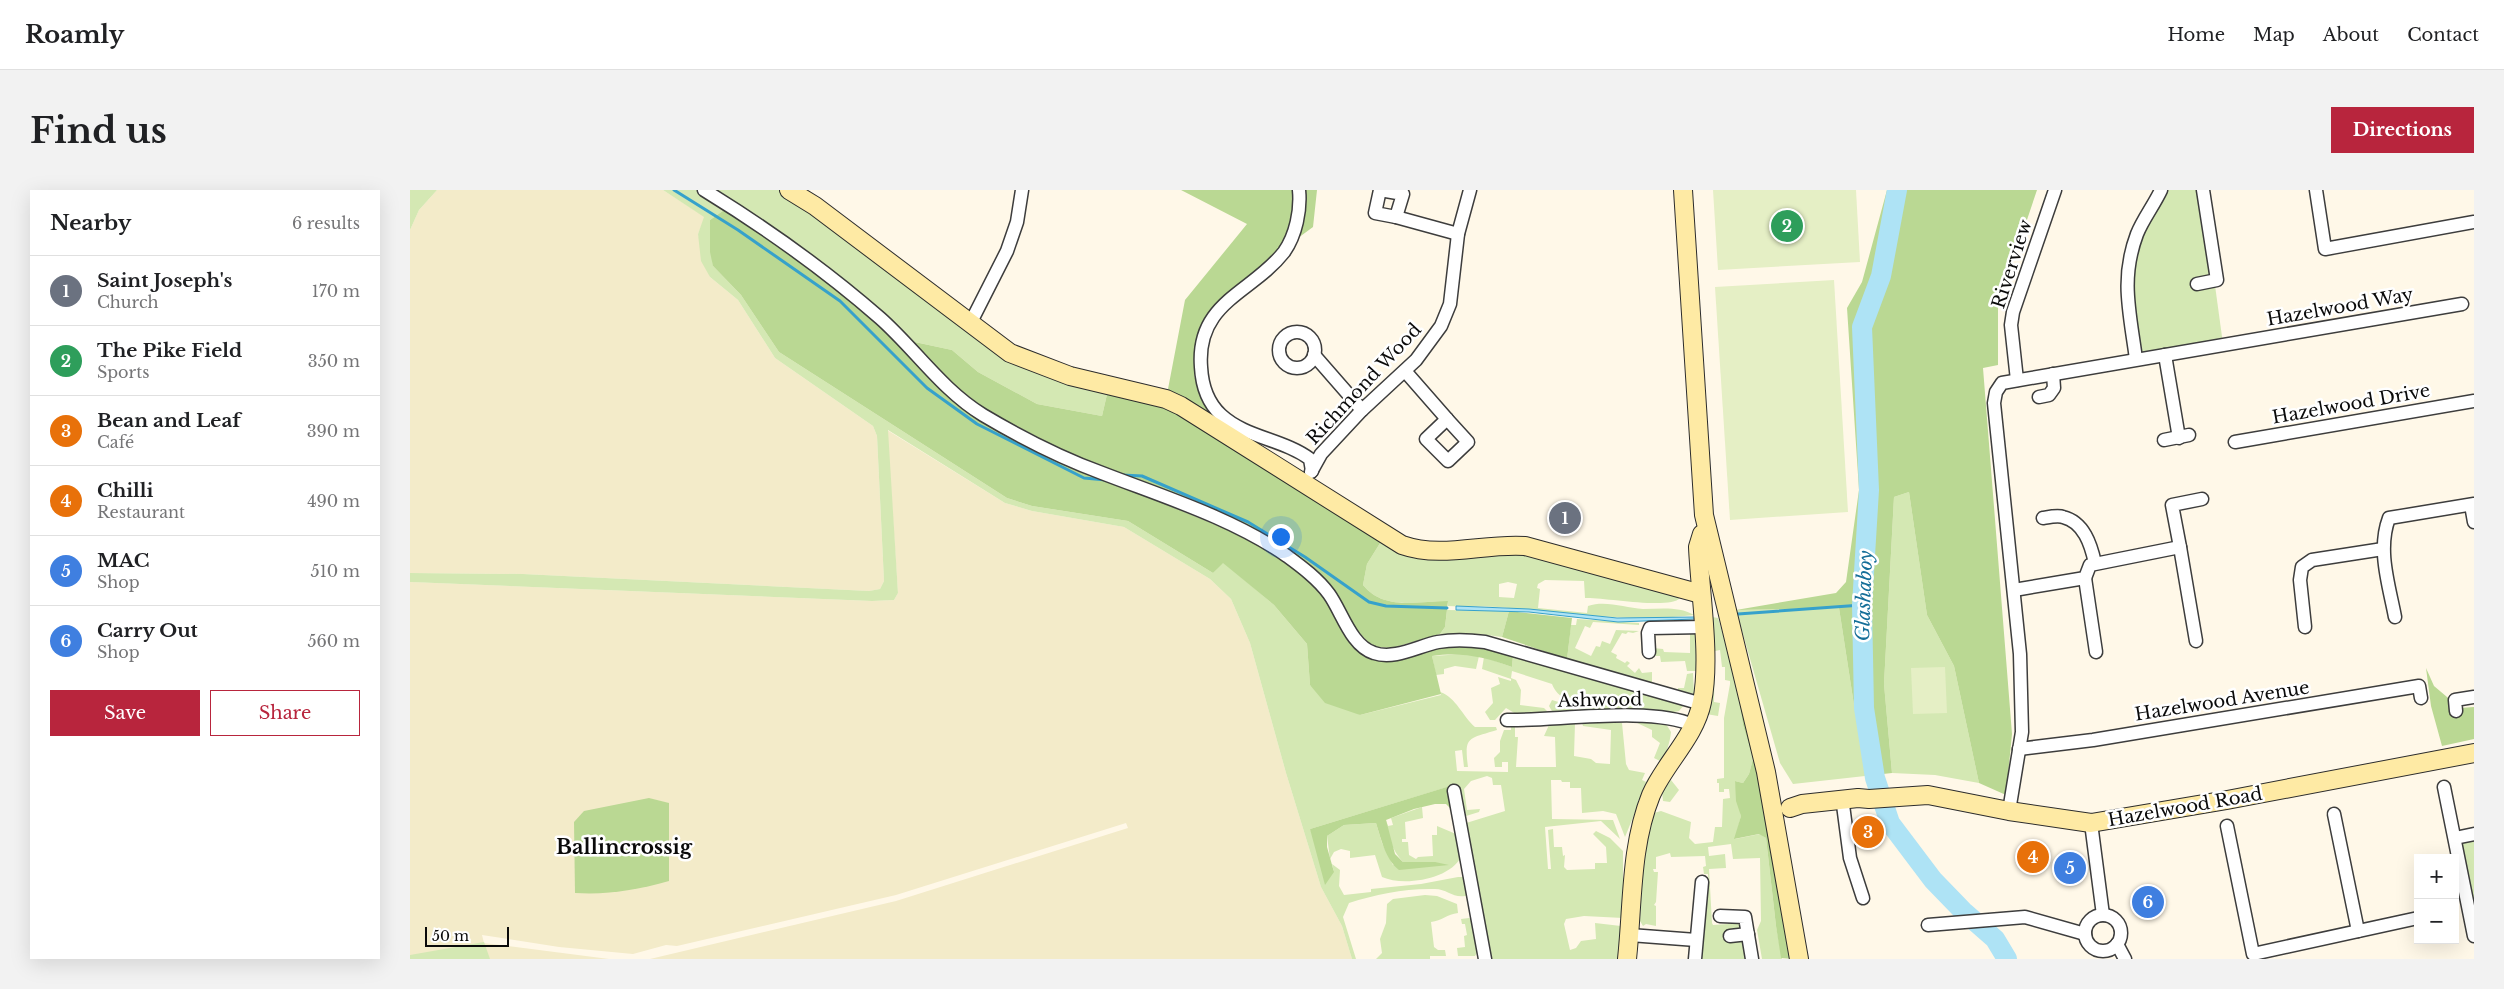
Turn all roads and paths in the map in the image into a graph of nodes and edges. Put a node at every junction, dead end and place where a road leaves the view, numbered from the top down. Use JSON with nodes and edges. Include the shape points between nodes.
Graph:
{"nodes":[{"id":1,"x":704,"y":190,"type":"edge"},
{"id":2,"x":788,"y":190,"type":"edge"},
{"id":3,"x":1022,"y":190,"type":"edge"},
{"id":4,"x":1299,"y":190,"type":"edge"},
{"id":5,"x":1470,"y":190,"type":"edge"},
{"id":6,"x":1683,"y":190,"type":"edge"},
{"id":7,"x":2055,"y":190,"type":"edge"},
{"id":8,"x":2161,"y":190,"type":"edge"},
{"id":9,"x":2203,"y":190,"type":"edge"},
{"id":10,"x":2316,"y":190,"type":"edge"},
{"id":11,"x":1396,"y":217,"type":"dead end"},
{"id":12,"x":2474,"y":222,"type":"edge"},
{"id":13,"x":1458,"y":234,"type":"junction"},
{"id":14,"x":2197,"y":284,"type":"dead end"},
{"id":15,"x":2462,"y":304,"type":"dead end"},
{"id":16,"x":971,"y":322,"type":"junction"},
{"id":17,"x":1314,"y":355,"type":"dead end"},
{"id":18,"x":2165,"y":355,"type":"junction"},
{"id":19,"x":2136,"y":360,"type":"junction"},
{"id":20,"x":1405,"y":371,"type":"junction"},
{"id":21,"x":2052,"y":374,"type":"junction"},
{"id":22,"x":2017,"y":380,"type":"junction"},
{"id":23,"x":2039,"y":397,"type":"dead end"},
{"id":24,"x":2474,"y":401,"type":"edge"},
{"id":25,"x":1362,"y":410,"type":"junction"},
{"id":26,"x":1447,"y":419,"type":"dead end"},
{"id":27,"x":2164,"y":440,"type":"dead end"},
{"id":28,"x":2235,"y":442,"type":"dead end"},
{"id":29,"x":1309,"y":478,"type":"junction"},
{"id":30,"x":2202,"y":499,"type":"dead end"},
{"id":31,"x":2473,"y":504,"type":"edge"},
{"id":32,"x":2044,"y":518,"type":"dead end"},
{"id":33,"x":2474,"y":522,"type":"edge"},
{"id":34,"x":1707,"y":532,"type":"junction"},
{"id":35,"x":2180,"y":547,"type":"junction"},
{"id":36,"x":2383,"y":549,"type":"junction"},
{"id":37,"x":2095,"y":563,"type":"junction"},
{"id":38,"x":2085,"y":578,"type":"junction"},
{"id":39,"x":2014,"y":590,"type":"junction"},
{"id":40,"x":1701,"y":594,"type":"junction"},
{"id":41,"x":2395,"y":617,"type":"dead end"},
{"id":42,"x":1703,"y":627,"type":"junction"},
{"id":43,"x":2305,"y":627,"type":"dead end"},
{"id":44,"x":2196,"y":640,"type":"dead end"},
{"id":45,"x":1649,"y":652,"type":"dead end"},
{"id":46,"x":2096,"y":652,"type":"dead end"},
{"id":47,"x":2474,"y":697,"type":"edge"},
{"id":48,"x":2421,"y":698,"type":"dead end"},
{"id":49,"x":1702,"y":704,"type":"junction"},
{"id":50,"x":2456,"y":711,"type":"dead end"},
{"id":51,"x":1507,"y":720,"type":"dead end"},
{"id":52,"x":1693,"y":725,"type":"junction"},
{"id":53,"x":2019,"y":749,"type":"junction"},
{"id":54,"x":2474,"y":753,"type":"edge"},
{"id":55,"x":2444,"y":787,"type":"dead end"},
{"id":56,"x":1454,"y":791,"type":"dead end"},
{"id":57,"x":1869,"y":799,"type":"junction"},
{"id":58,"x":1843,"y":805,"type":"junction"},
{"id":59,"x":1781,"y":810,"type":"junction"},
{"id":60,"x":2009,"y":811,"type":"junction"},
{"id":61,"x":2334,"y":814,"type":"dead end"},
{"id":62,"x":2091,"y":823,"type":"junction"},
{"id":63,"x":2227,"y":826,"type":"dead end"},
{"id":64,"x":2474,"y":834,"type":"edge"},
{"id":65,"x":2454,"y":838,"type":"junction"},
{"id":66,"x":1702,"y":882,"type":"dead end"},
{"id":67,"x":1864,"y":898,"type":"dead end"},
{"id":68,"x":2461,"y":908,"type":"edge"},
{"id":69,"x":2103,"y":915,"type":"junction"},
{"id":70,"x":1720,"y":916,"type":"dead end"},
{"id":71,"x":2414,"y":919,"type":"edge"},
{"id":72,"x":1928,"y":925,"type":"dead end"},
{"id":73,"x":2358,"y":930,"type":"junction"},
{"id":74,"x":1748,"y":934,"type":"junction"},
{"id":75,"x":2085,"y":934,"type":"junction"},
{"id":76,"x":1630,"y":935,"type":"junction"},
{"id":77,"x":1730,"y":936,"type":"dead end"},
{"id":78,"x":2474,"y":936,"type":"edge"},
{"id":79,"x":1696,"y":940,"type":"junction"},
{"id":80,"x":2116,"y":944,"type":"junction"},
{"id":81,"x":1485,"y":959,"type":"edge"},
{"id":82,"x":1627,"y":959,"type":"edge"},
{"id":83,"x":1695,"y":959,"type":"edge"},
{"id":84,"x":1752,"y":959,"type":"edge"},
{"id":85,"x":1799,"y":959,"type":"edge"},
{"id":86,"x":2125,"y":959,"type":"edge"}],
"edges":[{"from":1,"to":49,"type":"street","via":[[812,262],[879,318],[960,399],[983,415],[1056,453],[1246,532],[1287,556],[1328,593],[1351,633],[1371,652],[1382,655],[1398,653],[1454,640],[1485,642]]},
{"from":2,"to":16,"type":"street","via":[[815,206]]},
{"from":3,"to":16,"type":"street","via":[[1017,222],[1007,251]]},
{"from":4,"to":29,"type":"street","via":[[1299,214],[1284,252],[1223,304],[1203,338],[1200,360],[1202,383],[1209,400],[1221,415],[1238,427],[1298,450],[1310,459]]},
{"from":5,"to":13,"type":"street","name":"Richmond Wood"},
{"from":6,"to":34,"type":"street","via":[[1701,496]]},
{"from":7,"to":22,"type":"street","name":"Riverview","via":[[2012,312]]},
{"from":8,"to":19,"type":"street","via":[[2138,233],[2128,263],[2126,284]]},
{"from":9,"to":14,"type":"street","via":[[2217,280]]},
{"from":10,"to":12,"type":"street","via":[[2325,249]]},
{"from":11,"to":13,"type":"street"},
{"from":13,"to":20,"type":"street","name":"Richmond Wood","via":[[1450,304],[1441,326]]},
{"from":15,"to":18,"type":"street","name":"Hazelwood Way"},
{"from":16,"to":29,"type":"street","via":[[1010,353],[1032,363],[1070,376],[1166,399]]},
{"from":17,"to":25,"type":"street"},
{"from":18,"to":19,"type":"street","name":"Hazelwood Way"},
{"from":18,"to":27,"type":"street","via":[[2184,436]]},
{"from":19,"to":21,"type":"street","name":"Hazelwood Way"},
{"from":20,"to":25,"type":"street","name":"Richmond Wood"},
{"from":20,"to":26,"type":"street"},
{"from":21,"to":22,"type":"street","name":"Hazelwood Way"},
{"from":21,"to":23,"type":"street","via":[[2054,388],[2050,395]]},
{"from":22,"to":39,"type":"street","name":"Hazelwood Way","via":[[2002,383],[1994,403]]},
{"from":24,"to":28,"type":"street","name":"Hazelwood Drive"},
{"from":25,"to":29,"type":"street","name":"Richmond Wood","via":[[1321,454]]},
{"from":29,"to":40,"type":"street","via":[[1384,535],[1412,549],[1439,551],[1525,546]]},
{"from":30,"to":35,"type":"street","via":[[2172,506]]},
{"from":31,"to":33,"type":"street"},
{"from":31,"to":36,"type":"street","via":[[2389,518]]},
{"from":32,"to":37,"type":"street","via":[[2063,516],[2077,524],[2090,543]]},
{"from":34,"to":40,"type":"street","via":[[1699,539]]},
{"from":34,"to":59,"type":"street"},
{"from":35,"to":37,"type":"street"},
{"from":35,"to":44,"type":"street"},
{"from":36,"to":41,"type":"street"},
{"from":36,"to":43,"type":"street","via":[[2312,560],[2302,566],[2300,580]]},
{"from":37,"to":38,"type":"street","via":[[2090,564]]},
{"from":38,"to":39,"type":"street"},
{"from":38,"to":46,"type":"street"},
{"from":39,"to":53,"type":"street","via":[[2020,654],[2022,732]]},
{"from":40,"to":42,"type":"street"},
{"from":42,"to":45,"type":"street","via":[[1650,628]]},
{"from":42,"to":49,"type":"street"},
{"from":47,"to":50,"type":"street","via":[[2455,700]]},
{"from":48,"to":53,"type":"street","name":"Hazelwood Avenue","via":[[2419,686],[2093,740]]},
{"from":49,"to":52,"type":"street"},
{"from":51,"to":52,"type":"street","name":"Ashwood","via":[[1656,717]]},
{"from":52,"to":76,"type":"street","via":[[1659,780],[1642,823],[1636,849]]},
{"from":53,"to":60,"type":"street"},
{"from":54,"to":62,"type":"street","name":"Hazelwood Road"},
{"from":55,"to":65,"type":"street"},
{"from":56,"to":81,"type":"street"},
{"from":57,"to":58,"type":"street"},
{"from":57,"to":59,"type":"street","via":[[1802,804]]},
{"from":57,"to":60,"type":"street","name":"Hazelwood Road","via":[[1928,795]]},
{"from":58,"to":59,"type":"street"},
{"from":58,"to":67,"type":"street","via":[[1850,858]]},
{"from":59,"to":85,"type":"street"},
{"from":60,"to":62,"type":"street","name":"Hazelwood Road"},
{"from":61,"to":73,"type":"street"},
{"from":62,"to":69,"type":"street"},
{"from":63,"to":73,"type":"street","via":[[2253,954]]},
{"from":64,"to":65,"type":"street"},
{"from":65,"to":68,"type":"street"},
{"from":66,"to":79,"type":"street"},
{"from":68,"to":78,"type":"street"},
{"from":69,"to":75,"type":"street","via":[[2088,923]]},
{"from":69,"to":80,"type":"street","via":[[2113,918],[2120,927],[2120,938]]},
{"from":70,"to":74,"type":"street","via":[[1745,917]]},
{"from":71,"to":73,"type":"street"},
{"from":72,"to":75,"type":"street","via":[[2025,918]]},
{"from":74,"to":77,"type":"street"},
{"from":74,"to":84,"type":"street"},
{"from":75,"to":80,"type":"street","via":[[2090,945],[2097,950],[2108,950]]},
{"from":76,"to":79,"type":"street"},
{"from":76,"to":82,"type":"street"},
{"from":79,"to":83,"type":"street"},
{"from":80,"to":86,"type":"street"}]}
